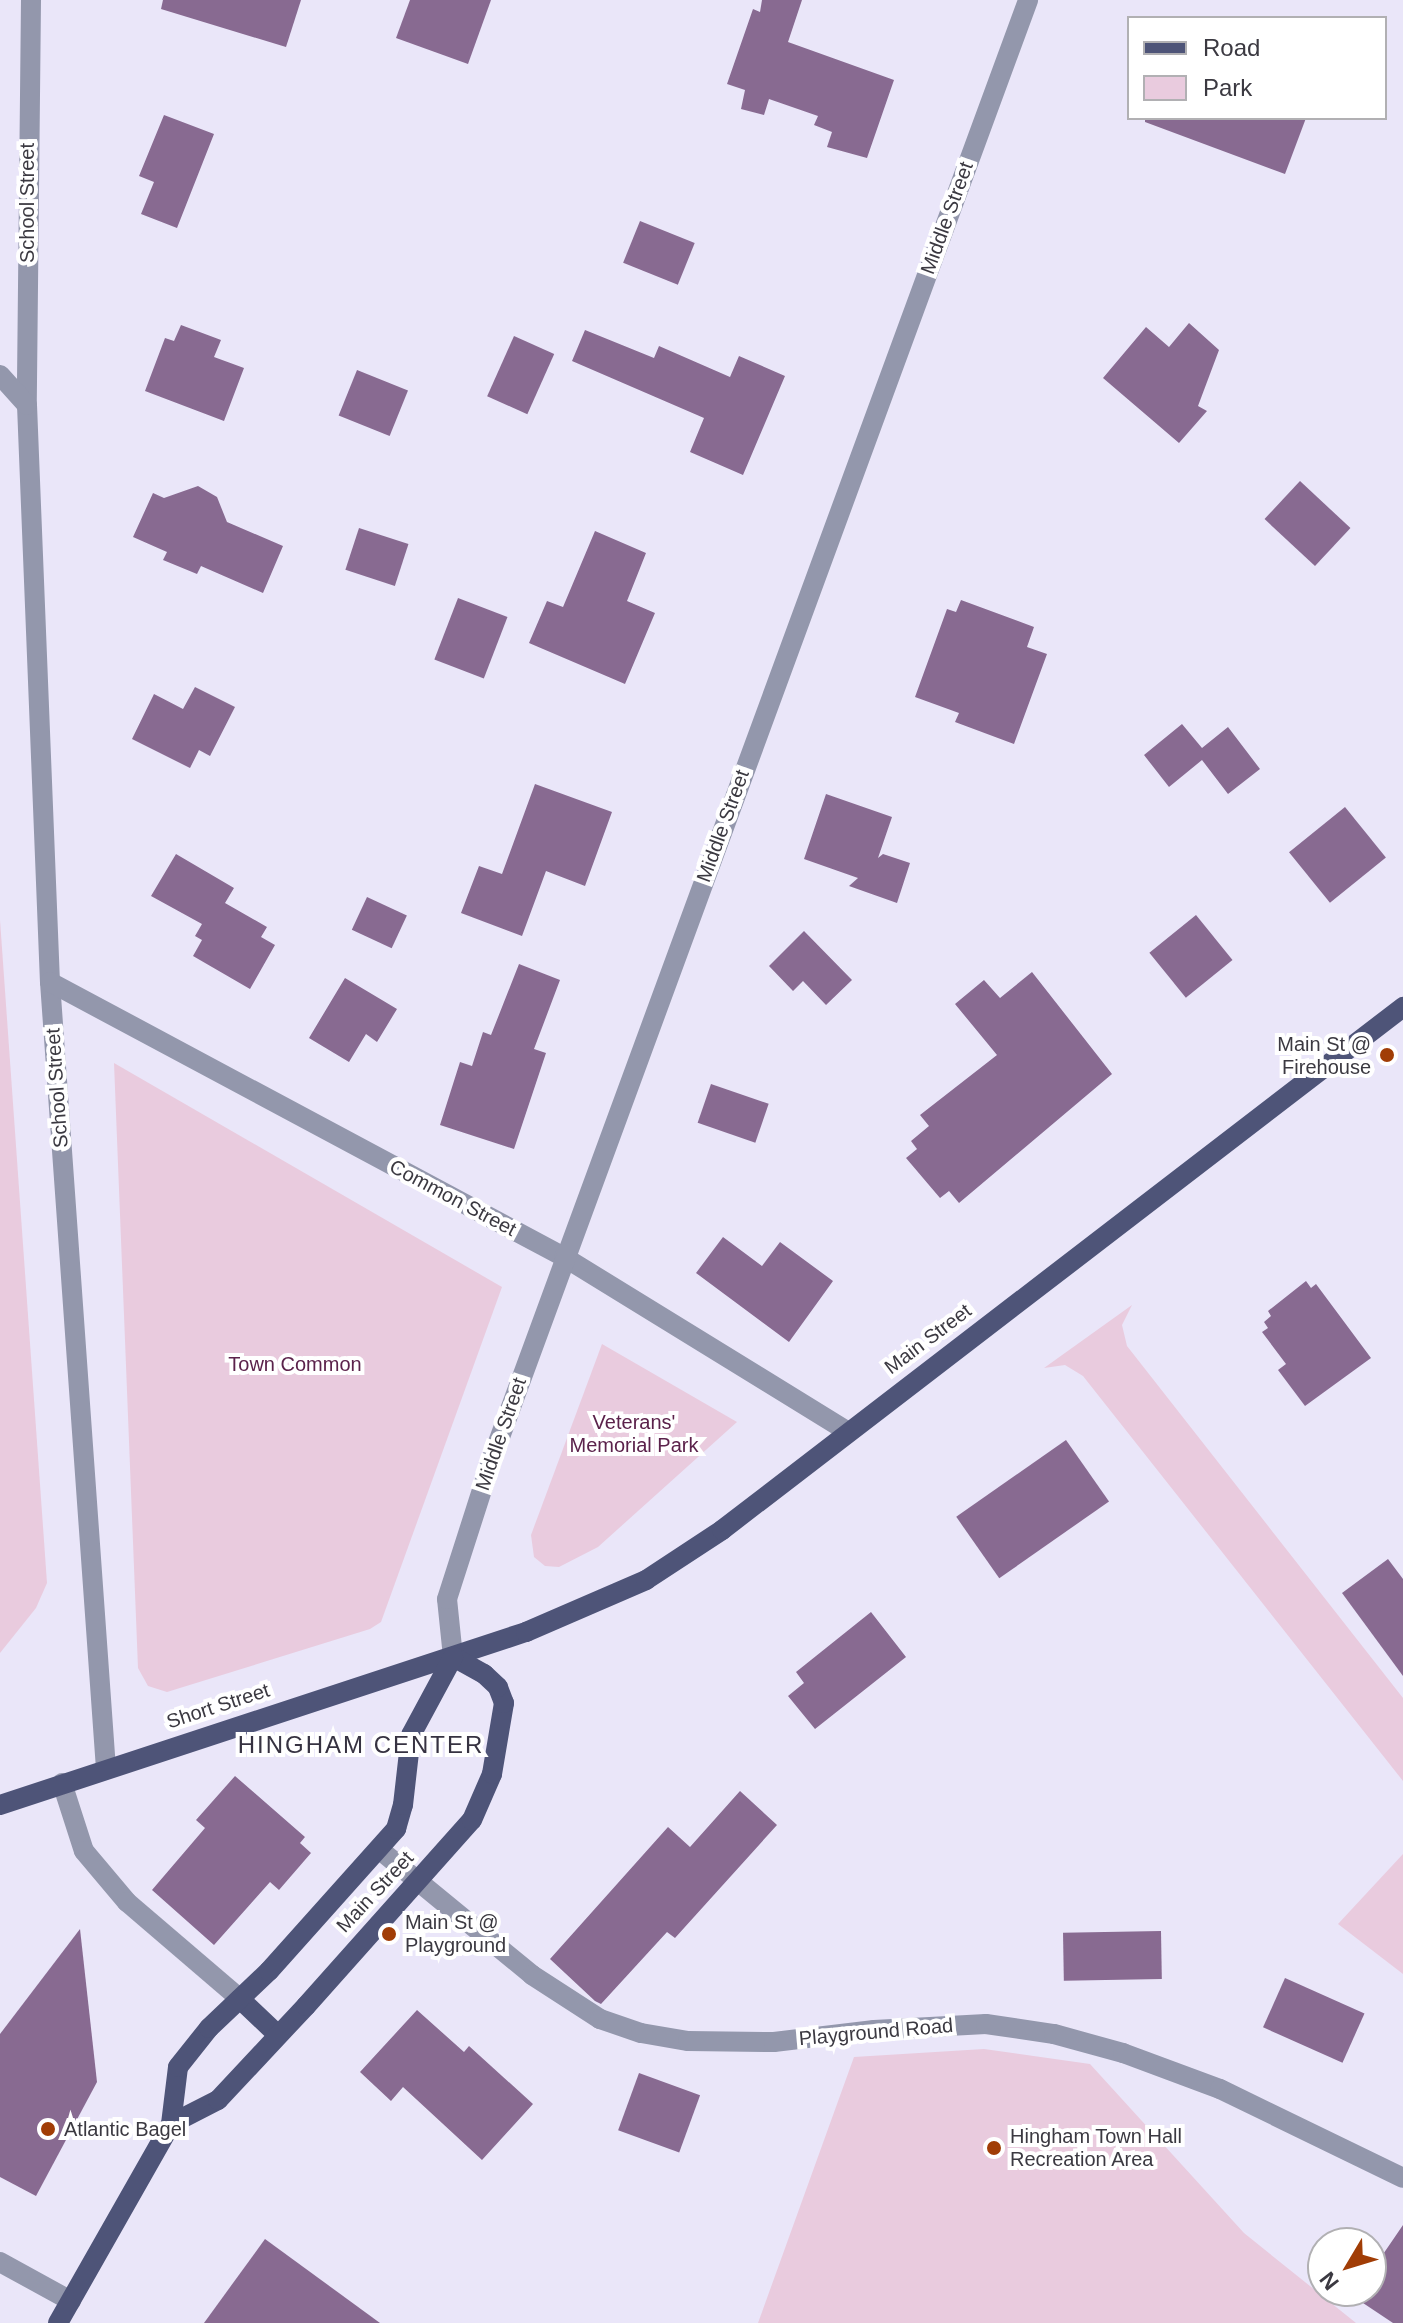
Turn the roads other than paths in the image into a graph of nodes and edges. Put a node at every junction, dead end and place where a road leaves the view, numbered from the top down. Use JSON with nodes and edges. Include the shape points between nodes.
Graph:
{"nodes":[{"id":1,"x":31,"y":0,"type":"edge"},
{"id":2,"x":1028,"y":0,"type":"edge"},
{"id":3,"x":0,"y":375,"type":"edge"},
{"id":4,"x":27,"y":405,"type":"junction"},
{"id":5,"x":50,"y":982,"type":"junction"},
{"id":6,"x":1403,"y":1007,"type":"edge"},
{"id":7,"x":564,"y":1257,"type":"junction"},
{"id":8,"x":847,"y":1431,"type":"junction"},
{"id":9,"x":453,"y":1657,"type":"junction"},
{"id":10,"x":106,"y":1769,"type":"junction"},
{"id":11,"x":62,"y":1783,"type":"junction"},
{"id":12,"x":0,"y":1805,"type":"edge"},
{"id":13,"x":380,"y":1850,"type":"junction"},
{"id":14,"x":417,"y":1880,"type":"junction"},
{"id":15,"x":240,"y":1999,"type":"junction"},
{"id":16,"x":278,"y":2035,"type":"junction"},
{"id":17,"x":171,"y":2124,"type":"junction"},
{"id":18,"x":1403,"y":2178,"type":"edge"},
{"id":19,"x":0,"y":2262,"type":"edge"},
{"id":20,"x":71,"y":2301,"type":"junction"},
{"id":21,"x":58,"y":2323,"type":"edge"}],
"edges":[{"from":1,"to":4,"type":"street","name":"School Street"},
{"from":2,"to":7,"type":"street","name":"Middle Street"},
{"from":3,"to":4,"type":"street"},
{"from":4,"to":5,"type":"street","name":"School Street"},
{"from":5,"to":7,"type":"street","name":"Common Street"},
{"from":5,"to":10,"type":"street","name":"School Street"},
{"from":6,"to":8,"type":"main road","name":"Main Street"},
{"from":7,"to":8,"type":"street","name":"Common Street"},
{"from":7,"to":9,"type":"street","name":"Middle Street","via":[[447,1599]]},
{"from":8,"to":9,"type":"main road","name":"Main Street","via":[[722,1530],[646,1580],[588,1608]]},
{"from":9,"to":10,"type":"main road","name":"Short Street"},
{"from":9,"to":13,"type":"main road","name":"Main Street","via":[[411,1735],[403,1805],[396,1829]]},
{"from":9,"to":14,"type":"main road","name":"Main Street","via":[[484,1674],[498,1687],[504,1703],[492,1774],[472,1820]]},
{"from":10,"to":11,"type":"main road","name":"Short Street"},
{"from":11,"to":12,"type":"main road","name":"Short Street"},
{"from":11,"to":15,"type":"street","via":[[84,1851],[127,1902]]},
{"from":13,"to":14,"type":"street","name":"Playground Road"},
{"from":13,"to":15,"type":"main road","name":"Main Street"},
{"from":14,"to":16,"type":"main road","name":"Main Street"},
{"from":14,"to":18,"type":"street","name":"Playground Road","via":[[532,1975],[600,2019],[641,2033],[688,2041],[774,2042],[986,2024],[1054,2034],[1220,2089]]},
{"from":15,"to":16,"type":"main road"},
{"from":15,"to":17,"type":"main road","name":"Main Street","via":[[178,2067]]},
{"from":16,"to":17,"type":"main road","name":"Main Street","via":[[218,2100]]},
{"from":17,"to":20,"type":"main road","name":"Main Street"},
{"from":19,"to":20,"type":"street"},
{"from":20,"to":21,"type":"main road","name":"Main Street"}]}
